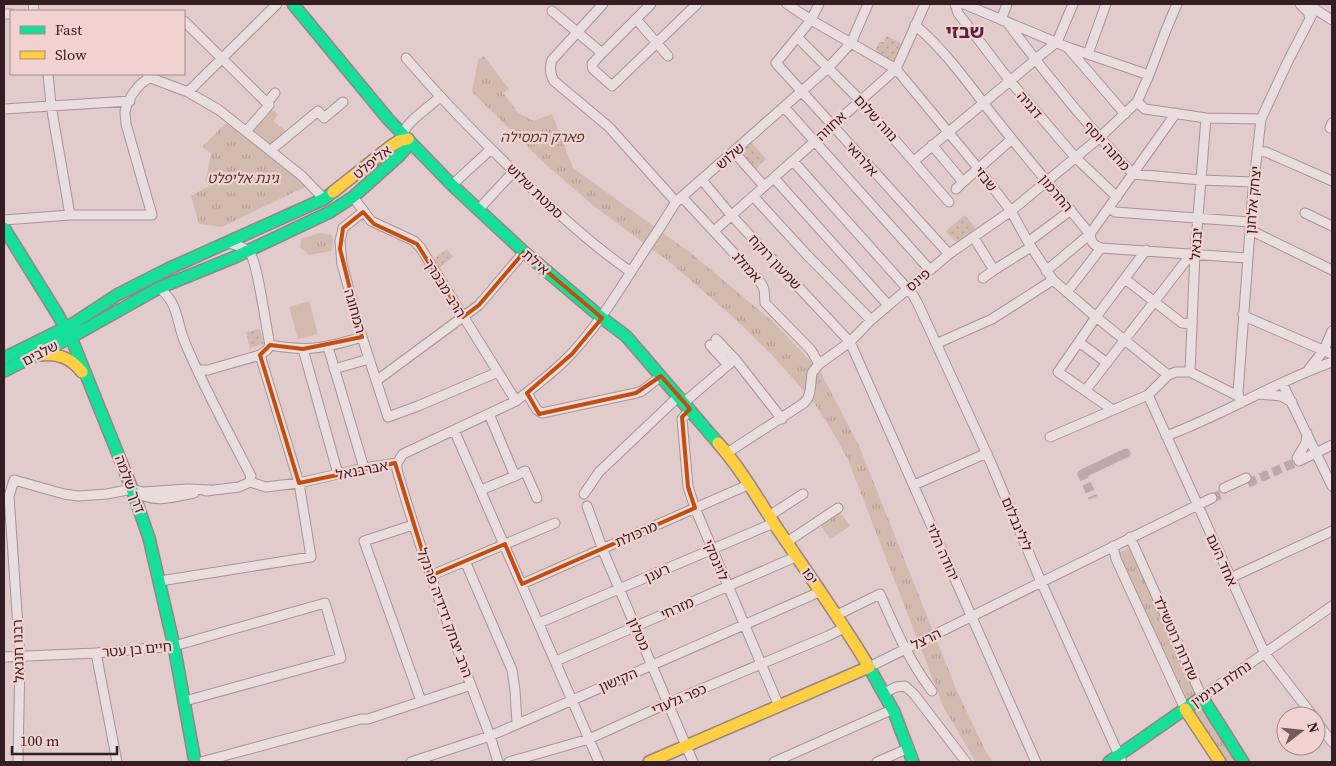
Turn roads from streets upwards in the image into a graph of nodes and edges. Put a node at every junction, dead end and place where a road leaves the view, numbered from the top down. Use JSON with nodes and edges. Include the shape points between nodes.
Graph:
{"nodes":[{"id":1,"x":276,"y":4,"type":"edge"},
{"id":2,"x":294,"y":4,"type":"edge"},
{"id":3,"x":603,"y":4,"type":"edge"},
{"id":4,"x":650,"y":4,"type":"edge"},
{"id":5,"x":697,"y":4,"type":"edge"},
{"id":6,"x":786,"y":4,"type":"edge"},
{"id":7,"x":819,"y":4,"type":"edge"},
{"id":8,"x":868,"y":4,"type":"edge"},
{"id":9,"x":925,"y":4,"type":"edge"},
{"id":10,"x":955,"y":4,"type":"edge"},
{"id":11,"x":967,"y":4,"type":"edge"},
{"id":12,"x":1007,"y":4,"type":"edge"},
{"id":13,"x":1073,"y":4,"type":"edge"},
{"id":14,"x":1106,"y":4,"type":"edge"},
{"id":15,"x":1177,"y":4,"type":"edge"},
{"id":16,"x":1300,"y":4,"type":"edge"},
{"id":17,"x":1313,"y":6,"type":"edge"},
{"id":18,"x":552,"y":10,"type":"dead end"},
{"id":19,"x":1310,"y":18,"type":"junction"},
{"id":20,"x":636,"y":19,"type":"junction"},
{"id":21,"x":811,"y":20,"type":"junction"},
{"id":22,"x":1332,"y":20,"type":"edge"},
{"id":23,"x":1004,"y":21,"type":"junction"},
{"id":24,"x":185,"y":22,"type":"edge"},
{"id":25,"x":915,"y":25,"type":"junction"},
{"id":26,"x":577,"y":32,"type":"junction"},
{"id":27,"x":798,"y":38,"type":"junction"},
{"id":28,"x":1056,"y":42,"type":"junction"},
{"id":29,"x":657,"y":43,"type":"junction"},
{"id":30,"x":851,"y":43,"type":"junction"},
{"id":31,"x":1067,"y":47,"type":"junction"},
{"id":32,"x":602,"y":52,"type":"junction"},
{"id":33,"x":1088,"y":54,"type":"junction"},
{"id":34,"x":668,"y":56,"type":"dead end"},
{"id":35,"x":222,"y":58,"type":"junction"},
{"id":36,"x":406,"y":58,"type":"dead end"},
{"id":37,"x":1036,"y":58,"type":"junction"},
{"id":38,"x":828,"y":68,"type":"junction"},
{"id":39,"x":896,"y":69,"type":"junction"},
{"id":40,"x":48,"y":75,"type":"edge"},
{"id":41,"x":1150,"y":75,"type":"junction"},
{"id":42,"x":149,"y":76,"type":"edge"},
{"id":43,"x":1010,"y":81,"type":"junction"},
{"id":44,"x":802,"y":91,"type":"junction"},
{"id":45,"x":188,"y":92,"type":"junction"},
{"id":46,"x":275,"y":93,"type":"dead end"},
{"id":47,"x":440,"y":97,"type":"junction"},
{"id":48,"x":860,"y":100,"type":"junction"},
{"id":49,"x":130,"y":101,"type":"junction"},
{"id":50,"x":344,"y":102,"type":"dead end"},
{"id":51,"x":1137,"y":102,"type":"junction"},
{"id":52,"x":267,"y":103,"type":"junction"},
{"id":53,"x":984,"y":103,"type":"junction"},
{"id":54,"x":51,"y":105,"type":"junction"},
{"id":55,"x":784,"y":107,"type":"junction"},
{"id":56,"x":4,"y":109,"type":"edge"},
{"id":57,"x":1176,"y":113,"type":"junction"},
{"id":58,"x":1125,"y":114,"type":"junction"},
{"id":59,"x":1206,"y":118,"type":"junction"},
{"id":60,"x":1261,"y":119,"type":"junction"},
{"id":61,"x":831,"y":125,"type":"junction"},
{"id":62,"x":250,"y":128,"type":"dead end"},
{"id":63,"x":948,"y":132,"type":"junction"},
{"id":64,"x":403,"y":138,"type":"junction"},
{"id":65,"x":1012,"y":138,"type":"junction"},
{"id":66,"x":1099,"y":138,"type":"junction"},
{"id":67,"x":814,"y":142,"type":"junction"},
{"id":68,"x":932,"y":145,"type":"junction"},
{"id":69,"x":491,"y":148,"type":"junction"},
{"id":70,"x":271,"y":150,"type":"junction"},
{"id":71,"x":1257,"y":151,"type":"junction"},
{"id":72,"x":734,"y":152,"type":"junction"},
{"id":73,"x":1075,"y":157,"type":"junction"},
{"id":74,"x":793,"y":161,"type":"junction"},
{"id":75,"x":914,"y":161,"type":"junction"},
{"id":76,"x":978,"y":168,"type":"junction"},
{"id":77,"x":514,"y":171,"type":"junction"},
{"id":78,"x":1133,"y":174,"type":"junction"},
{"id":79,"x":774,"y":178,"type":"junction"},
{"id":80,"x":702,"y":180,"type":"junction"},
{"id":81,"x":1201,"y":180,"type":"junction"},
{"id":82,"x":1046,"y":181,"type":"junction"},
{"id":83,"x":1332,"y":181,"type":"edge"},
{"id":84,"x":963,"y":182,"type":"junction"},
{"id":85,"x":1254,"y":182,"type":"junction"},
{"id":86,"x":452,"y":185,"type":"junction"},
{"id":87,"x":764,"y":186,"type":"junction"},
{"id":88,"x":956,"y":189,"type":"dead end"},
{"id":89,"x":354,"y":196,"type":"junction"},
{"id":90,"x":753,"y":196,"type":"junction"},
{"id":91,"x":1117,"y":196,"type":"junction"},
{"id":92,"x":324,"y":199,"type":"junction"},
{"id":93,"x":679,"y":199,"type":"junction"},
{"id":94,"x":949,"y":202,"type":"dead end"},
{"id":95,"x":1109,"y":208,"type":"junction"},
{"id":96,"x":479,"y":209,"type":"junction"},
{"id":97,"x":1071,"y":210,"type":"junction"},
{"id":98,"x":1011,"y":211,"type":"junction"},
{"id":99,"x":363,"y":212,"type":"junction"},
{"id":100,"x":1305,"y":213,"type":"dead end"},
{"id":101,"x":70,"y":215,"type":"junction"},
{"id":102,"x":731,"y":215,"type":"junction"},
{"id":103,"x":1198,"y":217,"type":"junction"},
{"id":104,"x":4,"y":220,"type":"edge"},
{"id":105,"x":1250,"y":226,"type":"junction"},
{"id":106,"x":1332,"y":226,"type":"edge"},
{"id":107,"x":4,"y":228,"type":"edge"},
{"id":108,"x":714,"y":231,"type":"junction"},
{"id":109,"x":1090,"y":234,"type":"junction"},
{"id":110,"x":974,"y":238,"type":"junction"},
{"id":111,"x":229,"y":243,"type":"junction"},
{"id":112,"x":1030,"y":245,"type":"junction"},
{"id":113,"x":1101,"y":248,"type":"junction"},
{"id":114,"x":1146,"y":250,"type":"junction"},
{"id":115,"x":248,"y":251,"type":"junction"},
{"id":116,"x":524,"y":252,"type":"junction"},
{"id":117,"x":1195,"y":253,"type":"junction"},
{"id":118,"x":949,"y":254,"type":"junction"},
{"id":119,"x":1247,"y":258,"type":"junction"},
{"id":120,"x":930,"y":270,"type":"junction"},
{"id":121,"x":994,"y":270,"type":"junction"},
{"id":122,"x":1332,"y":270,"type":"edge"},
{"id":123,"x":1046,"y":271,"type":"junction"},
{"id":124,"x":631,"y":272,"type":"junction"},
{"id":125,"x":983,"y":278,"type":"dead end"},
{"id":126,"x":1125,"y":278,"type":"junction"},
{"id":127,"x":1053,"y":280,"type":"junction"},
{"id":128,"x":159,"y":288,"type":"junction"},
{"id":129,"x":908,"y":289,"type":"junction"},
{"id":130,"x":1067,"y":292,"type":"junction"},
{"id":131,"x":1155,"y":302,"type":"junction"},
{"id":132,"x":888,"y":305,"type":"junction"},
{"id":133,"x":1243,"y":314,"type":"junction"},
{"id":134,"x":463,"y":317,"type":"junction"},
{"id":135,"x":1096,"y":317,"type":"junction"},
{"id":136,"x":602,"y":318,"type":"junction"},
{"id":137,"x":871,"y":320,"type":"junction"},
{"id":138,"x":1191,"y":324,"type":"junction"},
{"id":139,"x":71,"y":331,"type":"junction"},
{"id":140,"x":1332,"y":331,"type":"edge"},
{"id":141,"x":362,"y":337,"type":"junction"},
{"id":142,"x":1125,"y":340,"type":"junction"},
{"id":143,"x":713,"y":342,"type":"dead end"},
{"id":144,"x":850,"y":342,"type":"junction"},
{"id":145,"x":1079,"y":342,"type":"junction"},
{"id":146,"x":938,"y":343,"type":"junction"},
{"id":147,"x":270,"y":345,"type":"junction"},
{"id":148,"x":328,"y":347,"type":"junction"},
{"id":149,"x":303,"y":349,"type":"junction"},
{"id":150,"x":1328,"y":352,"type":"edge"},
{"id":151,"x":260,"y":355,"type":"junction"},
{"id":152,"x":36,"y":356,"type":"junction"},
{"id":153,"x":4,"y":358,"type":"edge"},
{"id":154,"x":369,"y":359,"type":"junction"},
{"id":155,"x":732,"y":362,"type":"junction"},
{"id":156,"x":1332,"y":362,"type":"edge"},
{"id":157,"x":1107,"y":363,"type":"junction"},
{"id":158,"x":819,"y":364,"type":"junction"},
{"id":159,"x":334,"y":369,"type":"junction"},
{"id":160,"x":198,"y":370,"type":"junction"},
{"id":161,"x":1309,"y":370,"type":"junction"},
{"id":162,"x":4,"y":371,"type":"edge"},
{"id":163,"x":498,"y":372,"type":"junction"},
{"id":164,"x":1190,"y":372,"type":"junction"},
{"id":165,"x":1168,"y":375,"type":"junction"},
{"id":166,"x":661,"y":376,"type":"junction"},
{"id":167,"x":376,"y":381,"type":"junction"},
{"id":168,"x":1284,"y":384,"type":"junction"},
{"id":169,"x":92,"y":389,"type":"junction"},
{"id":170,"x":1086,"y":391,"type":"junction"},
{"id":171,"x":526,"y":393,"type":"junction"},
{"id":172,"x":1259,"y":394,"type":"junction"},
{"id":173,"x":1148,"y":395,"type":"junction"},
{"id":174,"x":1240,"y":400,"type":"junction"},
{"id":175,"x":516,"y":401,"type":"junction"},
{"id":176,"x":684,"y":403,"type":"junction"},
{"id":177,"x":1293,"y":403,"type":"junction"},
{"id":178,"x":1113,"y":410,"type":"junction"},
{"id":179,"x":489,"y":414,"type":"junction"},
{"id":180,"x":782,"y":419,"type":"junction"},
{"id":181,"x":454,"y":430,"type":"junction"},
{"id":182,"x":1306,"y":431,"type":"junction"},
{"id":183,"x":1166,"y":436,"type":"junction"},
{"id":184,"x":1050,"y":437,"type":"dead end"},
{"id":185,"x":1332,"y":445,"type":"edge"},
{"id":186,"x":1317,"y":452,"type":"junction"},
{"id":187,"x":727,"y":453,"type":"junction"},
{"id":188,"x":987,"y":453,"type":"junction"},
{"id":189,"x":397,"y":463,"type":"junction"},
{"id":190,"x":364,"y":468,"type":"junction"},
{"id":191,"x":338,"y":474,"type":"junction"},
{"id":192,"x":515,"y":476,"type":"junction"},
{"id":193,"x":14,"y":480,"type":"joint"},
{"id":194,"x":1247,"y":480,"type":"tunnel mouth"},
{"id":195,"x":250,"y":482,"type":"junction"},
{"id":196,"x":298,"y":483,"type":"junction"},
{"id":197,"x":750,"y":484,"type":"junction"},
{"id":198,"x":914,"y":485,"type":"junction"},
{"id":199,"x":1332,"y":486,"type":"edge"},
{"id":200,"x":132,"y":489,"type":"junction"},
{"id":201,"x":480,"y":490,"type":"junction"},
{"id":202,"x":1224,"y":490,"type":"tunnel mouth"},
{"id":203,"x":584,"y":494,"type":"dead end"},
{"id":204,"x":803,"y":494,"type":"dead end"},
{"id":205,"x":1211,"y":496,"type":"tunnel mouth"},
{"id":206,"x":537,"y":498,"type":"dead end"},
{"id":207,"x":1197,"y":504,"type":"junction"},
{"id":208,"x":587,"y":506,"type":"dead end"},
{"id":209,"x":694,"y":508,"type":"junction"},
{"id":210,"x":838,"y":508,"type":"dead end"},
{"id":211,"x":772,"y":520,"type":"junction"},
{"id":212,"x":555,"y":523,"type":"dead end"},
{"id":213,"x":413,"y":525,"type":"junction"},
{"id":214,"x":1332,"y":531,"type":"edge"},
{"id":215,"x":1130,"y":537,"type":"junction"},
{"id":216,"x":787,"y":542,"type":"junction"},
{"id":217,"x":505,"y":544,"type":"junction"},
{"id":218,"x":1113,"y":546,"type":"junction"},
{"id":219,"x":602,"y":549,"type":"junction"},
{"id":220,"x":711,"y":549,"type":"junction"},
{"id":221,"x":796,"y":554,"type":"junction"},
{"id":222,"x":465,"y":561,"type":"junction"},
{"id":223,"x":430,"y":576,"type":"junction"},
{"id":224,"x":1230,"y":578,"type":"junction"},
{"id":225,"x":160,"y":581,"type":"junction"},
{"id":226,"x":1042,"y":582,"type":"junction"},
{"id":227,"x":522,"y":584,"type":"junction"},
{"id":228,"x":727,"y":586,"type":"junction"},
{"id":229,"x":620,"y":590,"type":"junction"},
{"id":230,"x":822,"y":594,"type":"junction"},
{"id":231,"x":1332,"y":606,"type":"edge"},
{"id":232,"x":972,"y":616,"type":"junction"},
{"id":233,"x":840,"y":620,"type":"junction"},
{"id":234,"x":539,"y":623,"type":"junction"},
{"id":235,"x":744,"y":625,"type":"junction"},
{"id":236,"x":635,"y":627,"type":"junction"},
{"id":237,"x":174,"y":646,"type":"junction"},
{"id":238,"x":905,"y":649,"type":"junction"},
{"id":239,"x":96,"y":652,"type":"junction"},
{"id":240,"x":1265,"y":654,"type":"junction"},
{"id":241,"x":20,"y":656,"type":"junction"},
{"id":242,"x":4,"y":657,"type":"edge"},
{"id":243,"x":556,"y":661,"type":"junction"},
{"id":244,"x":762,"y":664,"type":"junction"},
{"id":245,"x":652,"y":666,"type":"junction"},
{"id":246,"x":869,"y":667,"type":"junction"},
{"id":247,"x":471,"y":685,"type":"junction"},
{"id":248,"x":932,"y":692,"type":"dead end"},
{"id":249,"x":884,"y":693,"type":"junction"},
{"id":250,"x":1202,"y":697,"type":"junction"},
{"id":251,"x":572,"y":700,"type":"junction"},
{"id":252,"x":185,"y":701,"type":"junction"},
{"id":253,"x":421,"y":701,"type":"junction"},
{"id":254,"x":668,"y":703,"type":"junction"},
{"id":255,"x":779,"y":706,"type":"junction"},
{"id":256,"x":1304,"y":706,"type":"edge"},
{"id":257,"x":1185,"y":709,"type":"junction"},
{"id":258,"x":894,"y":712,"type":"junction"},
{"id":259,"x":517,"y":724,"type":"junction"},
{"id":260,"x":490,"y":736,"type":"junction"},
{"id":261,"x":589,"y":739,"type":"junction"},
{"id":262,"x":686,"y":747,"type":"junction"},
{"id":263,"x":909,"y":748,"type":"junction"},
{"id":264,"x":1117,"y":760,"type":"edge"},
{"id":265,"x":18,"y":762,"type":"edge"},
{"id":266,"x":117,"y":762,"type":"edge"},
{"id":267,"x":196,"y":762,"type":"edge"},
{"id":268,"x":201,"y":762,"type":"edge"},
{"id":269,"x":411,"y":762,"type":"edge"},
{"id":270,"x":498,"y":762,"type":"edge"},
{"id":271,"x":509,"y":762,"type":"edge"},
{"id":272,"x":599,"y":762,"type":"edge"},
{"id":273,"x":649,"y":762,"type":"edge"},
{"id":274,"x":692,"y":762,"type":"edge"},
{"id":275,"x":774,"y":762,"type":"edge"},
{"id":276,"x":877,"y":762,"type":"edge"},
{"id":277,"x":913,"y":762,"type":"edge"},
{"id":278,"x":966,"y":762,"type":"edge"},
{"id":279,"x":1036,"y":762,"type":"edge"},
{"id":280,"x":1220,"y":762,"type":"edge"},
{"id":281,"x":1243,"y":762,"type":"edge"}],
"edges":[{"from":1,"to":35,"type":"street"},
{"from":2,"to":64,"type":"street","name":"אילת"},
{"from":3,"to":26,"type":"street"},
{"from":4,"to":20,"type":"street"},
{"from":5,"to":29,"type":"street"},
{"from":6,"to":21,"type":"street","name":"שבזי"},
{"from":7,"to":21,"type":"street"},
{"from":8,"to":30,"type":"street","name":"שלוש"},
{"from":9,"to":25,"type":"street","name":"אחווה"},
{"from":10,"to":43,"type":"street","name":"דגניה","via":[[958,13]]},
{"from":11,"to":23,"type":"street"},
{"from":12,"to":23,"type":"street"},
{"from":13,"to":28,"type":"street"},
{"from":14,"to":33,"type":"street"},
{"from":15,"to":41,"type":"street","name":"פינס"},
{"from":16,"to":19,"type":"street"},
{"from":17,"to":19,"type":"street","name":"יצחק אלחנן"},
{"from":17,"to":22,"type":"street"},
{"from":18,"to":26,"type":"street"},
{"from":19,"to":60,"type":"street","name":"יצחק אלחנן"},
{"from":20,"to":29,"type":"street"},
{"from":20,"to":32,"type":"street"},
{"from":21,"to":27,"type":"street"},
{"from":21,"to":30,"type":"street","name":"שבזי"},
{"from":23,"to":28,"type":"street"},
{"from":23,"to":37,"type":"street","name":"מחנה יוסף"},
{"from":24,"to":35,"type":"street"},
{"from":25,"to":39,"type":"street","name":"אחווה"},
{"from":25,"to":53,"type":"street","name":"החרמון","via":[[930,38]]},
{"from":26,"to":32,"type":"street"},
{"from":26,"to":93,"type":"street","name":"אמזלג","via":[[552,60],[550,71],[554,80],[609,127]]},
{"from":27,"to":38,"type":"street","name":"נווה שלום"},
{"from":27,"to":44,"type":"street","name":"אלרואי","via":[[776,63]]},
{"from":28,"to":31,"type":"street"},
{"from":28,"to":37,"type":"street"},
{"from":29,"to":32,"type":"street","via":[[612,86],[593,69],[592,64]]},
{"from":29,"to":34,"type":"street"},
{"from":30,"to":38,"type":"street","name":"שלוש"},
{"from":30,"to":39,"type":"street","name":"שבזי"},
{"from":31,"to":33,"type":"street"},
{"from":31,"to":58,"type":"street"},
{"from":33,"to":41,"type":"street"},
{"from":35,"to":45,"type":"street"},
{"from":35,"to":52,"type":"street"},
{"from":36,"to":47,"type":"street","name":"סמטת שלוש"},
{"from":37,"to":43,"type":"street"},
{"from":37,"to":66,"type":"street","name":"מחנה יוסף"},
{"from":38,"to":44,"type":"street","name":"שלוש"},
{"from":38,"to":48,"type":"street","name":"נווה שלום"},
{"from":39,"to":48,"type":"street","name":"אחווה"},
{"from":39,"to":63,"type":"street","name":"שבזי"},
{"from":40,"to":54,"type":"street"},
{"from":41,"to":51,"type":"street","name":"פינס"},
{"from":42,"to":45,"type":"street"},
{"from":42,"to":49,"type":"street"},
{"from":43,"to":53,"type":"street"},
{"from":43,"to":73,"type":"street","name":"דגניה"},
{"from":44,"to":55,"type":"street","name":"שלוש"},
{"from":44,"to":61,"type":"street","name":"אלרואי"},
{"from":45,"to":70,"type":"street","via":[[219,110]]},
{"from":46,"to":52,"type":"street"},
{"from":47,"to":64,"type":"street","name":"אליפלט","via":[[410,123]]},
{"from":47,"to":69,"type":"street","name":"סמטת שלוש"},
{"from":48,"to":61,"type":"street","name":"אחווה"},
{"from":48,"to":75,"type":"street","name":"נווה שלום"},
{"from":49,"to":54,"type":"street"},
{"from":49,"to":101,"type":"street","via":[[125,112],[126,124],[152,215]]},
{"from":50,"to":70,"type":"street","via":[[324,118],[318,111]]},
{"from":51,"to":57,"type":"street","via":[[1145,109]]},
{"from":51,"to":58,"type":"street","name":"פינס"},
{"from":52,"to":62,"type":"street","via":[[269,105]]},
{"from":53,"to":63,"type":"street"},
{"from":53,"to":65,"type":"street","name":"החרמון"},
{"from":54,"to":56,"type":"street"},
{"from":54,"to":101,"type":"street"},
{"from":55,"to":67,"type":"street"},
{"from":55,"to":72,"type":"street","name":"שלוש"},
{"from":57,"to":59,"type":"street"},
{"from":57,"to":78,"type":"street"},
{"from":58,"to":66,"type":"street","name":"פינס"},
{"from":59,"to":60,"type":"street"},
{"from":59,"to":81,"type":"street","name":"יבנאל"},
{"from":60,"to":71,"type":"street","name":"יצחק אלחנן"},
{"from":61,"to":67,"type":"street","name":"אחווה"},
{"from":61,"to":118,"type":"street","name":"אלרואי"},
{"from":63,"to":68,"type":"street"},
{"from":63,"to":76,"type":"street","name":"שבזי"},
{"from":64,"to":86,"type":"street","name":"אילת"},
{"from":64,"to":89,"type":"street","name":"אליפלט","via":[[406,148]]},
{"from":64,"to":92,"type":"street","name":"אליפלט"},
{"from":65,"to":76,"type":"street"},
{"from":65,"to":82,"type":"street","name":"החרמון"},
{"from":66,"to":73,"type":"street","name":"פינס"},
{"from":66,"to":78,"type":"street","name":"מחנה יוסף"},
{"from":67,"to":74,"type":"street","name":"אחווה"},
{"from":67,"to":120,"type":"street"},
{"from":68,"to":75,"type":"street"},
{"from":68,"to":84,"type":"street"},
{"from":69,"to":77,"type":"street","name":"סמטת שלוש"},
{"from":69,"to":86,"type":"street"},
{"from":70,"to":92,"type":"street"},
{"from":71,"to":83,"type":"street"},
{"from":71,"to":85,"type":"street","name":"יצחק אלחנן"},
{"from":72,"to":80,"type":"street","name":"שלוש"},
{"from":72,"to":87,"type":"street"},
{"from":73,"to":82,"type":"street","name":"פינס"},
{"from":73,"to":91,"type":"street","name":"דגניה"},
{"from":74,"to":79,"type":"street","name":"אחווה"},
{"from":74,"to":129,"type":"street","name":"לילינבלום"},
{"from":75,"to":94,"type":"street","name":"נווה שלום"},
{"from":76,"to":84,"type":"street"},
{"from":76,"to":98,"type":"street","name":"שבזי"},
{"from":77,"to":96,"type":"street"},
{"from":77,"to":124,"type":"street","name":"סמטת שלוש","via":[[603,253]]},
{"from":78,"to":81,"type":"street","name":"מחנה יוסף"},
{"from":78,"to":91,"type":"street"},
{"from":79,"to":87,"type":"street","name":"אחווה"},
{"from":79,"to":132,"type":"street"},
{"from":80,"to":93,"type":"street","name":"שלוש"},
{"from":80,"to":102,"type":"street","name":"שמעון רוקח"},
{"from":81,"to":85,"type":"street","name":"מחנה יוסף"},
{"from":81,"to":103,"type":"street","name":"יבנאל"},
{"from":82,"to":97,"type":"street","name":"החרמון"},
{"from":82,"to":98,"type":"street","name":"פינס"},
{"from":84,"to":88,"type":"street"},
{"from":85,"to":105,"type":"street","name":"יצחק אלחנן"},
{"from":86,"to":96,"type":"street","name":"אילת"},
{"from":87,"to":90,"type":"street","name":"אחווה"},
{"from":89,"to":99,"type":"street","name":"הרב מבכרך"},
{"from":89,"to":115,"type":"street","name":"אליפלט","via":[[330,212]]},
{"from":90,"to":102,"type":"street","name":"אחווה"},
{"from":90,"to":137,"type":"street"},
{"from":91,"to":95,"type":"street"},
{"from":92,"to":111,"type":"street","name":"אליפלט"},
{"from":93,"to":108,"type":"street","name":"אמזלג"},
{"from":93,"to":124,"type":"street","name":"שלוש","bridge":true},
{"from":95,"to":103,"type":"street","via":[[1115,212]]},
{"from":95,"to":109,"type":"street"},
{"from":96,"to":116,"type":"street","name":"אילת"},
{"from":97,"to":109,"type":"street","name":"החרמון"},
{"from":97,"to":112,"type":"street"},
{"from":98,"to":110,"type":"street","name":"פינס"},
{"from":98,"to":112,"type":"street","name":"שבזי"},
{"from":99,"to":134,"type":"street","name":"הרב מבכרך","via":[[374,224],[417,244]]},
{"from":99,"to":141,"type":"street","name":"המחוגה","via":[[343,228],[340,249]]},
{"from":100,"to":106,"type":"street"},
{"from":101,"to":104,"type":"street"},
{"from":102,"to":108,"type":"street","name":"אחווה"},
{"from":102,"to":144,"type":"street","name":"שמעון רוקח"},
{"from":103,"to":105,"type":"street"},
{"from":103,"to":117,"type":"street","name":"יבנאל"},
{"from":105,"to":119,"type":"street","name":"יצחק אלחנן"},
{"from":105,"to":122,"type":"street"},
{"from":107,"to":139,"type":"street","name":"דרך שלמה"},
{"from":108,"to":158,"type":"street","name":"אמזלג","via":[[764,285],[765,303],[811,350]]},
{"from":109,"to":113,"type":"street","name":"החרמון","via":[[1091,241]]},
{"from":109,"to":123,"type":"street"},
{"from":110,"to":118,"type":"street","name":"פינס"},
{"from":110,"to":121,"type":"street"},
{"from":111,"to":115,"type":"street"},
{"from":111,"to":139,"type":"street","name":"אליפלט","via":[[117,295]]},
{"from":112,"to":121,"type":"street"},
{"from":112,"to":123,"type":"street","name":"שבזי"},
{"from":113,"to":114,"type":"street"},
{"from":113,"to":130,"type":"street"},
{"from":114,"to":117,"type":"street"},
{"from":114,"to":126,"type":"street"},
{"from":115,"to":128,"type":"street","name":"אליפלט"},
{"from":115,"to":147,"type":"street"},
{"from":116,"to":134,"type":"street","via":[[479,305]]},
{"from":116,"to":136,"type":"street","name":"אילת"},
{"from":117,"to":119,"type":"street"},
{"from":117,"to":131,"type":"street"},
{"from":117,"to":138,"type":"street","name":"יבנאל"},
{"from":118,"to":120,"type":"street","name":"פינס"},
{"from":119,"to":133,"type":"street","name":"יצחק אלחנן"},
{"from":120,"to":129,"type":"street","name":"פינס"},
{"from":121,"to":125,"type":"street"},
{"from":123,"to":127,"type":"street","name":"שבזי"},
{"from":124,"to":136,"type":"street","name":"שלוש"},
{"from":126,"to":131,"type":"street"},
{"from":126,"to":135,"type":"street"},
{"from":127,"to":130,"type":"street","name":"שבזי"},
{"from":127,"to":146,"type":"street","via":[[992,319]]},
{"from":128,"to":139,"type":"street","name":"אליפלט"},
{"from":128,"to":160,"type":"street","via":[[173,303],[185,343]]},
{"from":129,"to":132,"type":"street","name":"פינס"},
{"from":129,"to":146,"type":"street","name":"לילינבלום"},
{"from":130,"to":135,"type":"street","name":"שבזי"},
{"from":131,"to":138,"type":"street","via":[[1182,323]]},
{"from":131,"to":142,"type":"street"},
{"from":132,"to":137,"type":"street","name":"פינס"},
{"from":133,"to":150,"type":"street"},
{"from":133,"to":174,"type":"street","name":"יצחק אלחנן"},
{"from":134,"to":163,"type":"street","name":"הרב מבכרך"},
{"from":134,"to":167,"type":"street"},
{"from":135,"to":142,"type":"street","name":"שבזי"},
{"from":135,"to":145,"type":"street"},
{"from":136,"to":166,"type":"street","name":"אילת","via":[[626,336]]},
{"from":136,"to":171,"type":"street","name":"אברבנאל","via":[[572,354]]},
{"from":137,"to":144,"type":"street","name":"פינס"},
{"from":138,"to":164,"type":"street","name":"יבנאל"},
{"from":139,"to":152,"type":"street","name":"שלבים"},
{"from":139,"to":153,"type":"street","name":"שלבים"},
{"from":139,"to":169,"type":"street","name":"דרך שלמה"},
{"from":140,"to":150,"type":"street"},
{"from":141,"to":148,"type":"street"},
{"from":141,"to":154,"type":"street","name":"המחוגה"},
{"from":142,"to":157,"type":"street"},
{"from":142,"to":165,"type":"street","name":"שבזי"},
{"from":143,"to":155,"type":"street"},
{"from":144,"to":158,"type":"street","name":"פינס"},
{"from":144,"to":198,"type":"street","name":"יהודה הלוי"},
{"from":145,"to":157,"type":"street"},
{"from":145,"to":170,"type":"street","via":[[1058,372]]},
{"from":146,"to":188,"type":"street","name":"לילינבלום"},
{"from":147,"to":149,"type":"street"},
{"from":147,"to":151,"type":"street"},
{"from":148,"to":149,"type":"street"},
{"from":148,"to":159,"type":"street"},
{"from":149,"to":191,"type":"street"},
{"from":150,"to":161,"type":"street"},
{"from":151,"to":160,"type":"street"},
{"from":151,"to":196,"type":"street"},
{"from":152,"to":162,"type":"street","name":"שלבים"},
{"from":152,"to":169,"type":"street","via":[[52,354],[69,359]]},
{"from":154,"to":159,"type":"street"},
{"from":154,"to":167,"type":"street","name":"המחוגה"},
{"from":155,"to":176,"type":"street"},
{"from":155,"to":180,"type":"street"},
{"from":156,"to":161,"type":"street"},
{"from":157,"to":170,"type":"street"},
{"from":158,"to":180,"type":"street","via":[[812,373],[808,398]]},
{"from":159,"to":190,"type":"street"},
{"from":160,"to":195,"type":"street","via":[[251,476]]},
{"from":161,"to":168,"type":"street"},
{"from":163,"to":167,"type":"street","name":"המחוגה","via":[[388,417]]},
{"from":163,"to":175,"type":"street","name":"הרב מבכרך"},
{"from":164,"to":165,"type":"street"},
{"from":164,"to":174,"type":"street"},
{"from":165,"to":173,"type":"street"},
{"from":166,"to":171,"type":"street","via":[[636,394],[542,413]]},
{"from":166,"to":176,"type":"street","name":"אילת"},
{"from":168,"to":172,"type":"street"},
{"from":168,"to":177,"type":"street"},
{"from":169,"to":200,"type":"street","name":"דרך שלמה"},
{"from":170,"to":178,"type":"street"},
{"from":171,"to":175,"type":"street","name":"אברבנאל"},
{"from":172,"to":174,"type":"street"},
{"from":172,"to":177,"type":"street","via":[[1281,396]]},
{"from":173,"to":178,"type":"street"},
{"from":173,"to":183,"type":"street","name":"אחד העם"},
{"from":174,"to":183,"type":"street"},
{"from":175,"to":179,"type":"street","name":"אברבנאל"},
{"from":176,"to":187,"type":"street","name":"יפו"},
{"from":176,"to":203,"type":"street","via":[[599,472]]},
{"from":176,"to":209,"type":"street","name":"לוינסקי","via":[[682,420],[688,487]]},
{"from":177,"to":182,"type":"street"},
{"from":178,"to":184,"type":"street"},
{"from":179,"to":181,"type":"street","name":"אברבנאל"},
{"from":179,"to":192,"type":"street"},
{"from":180,"to":187,"type":"street"},
{"from":181,"to":189,"type":"street","name":"אברבנאל","via":[[403,454]]},
{"from":181,"to":201,"type":"street"},
{"from":182,"to":186,"type":"street"},
{"from":182,"to":186,"type":"street","via":[[1306,443],[1298,460]]},
{"from":183,"to":207,"type":"street","name":"אחד העם"},
{"from":185,"to":186,"type":"street"},
{"from":186,"to":199,"type":"street"},
{"from":187,"to":197,"type":"street","name":"יפו"},
{"from":188,"to":198,"type":"street"},
{"from":188,"to":226,"type":"street","name":"לילינבלום"},
{"from":189,"to":190,"type":"street","name":"אברבנאל"},
{"from":189,"to":213,"type":"street","name":"הרב יצחק ידידיה פרנקל"},
{"from":190,"to":191,"type":"street","name":"אברבנאל"},
{"from":191,"to":196,"type":"street","name":"אברבנאל"},
{"from":192,"to":201,"type":"street"},
{"from":192,"to":206,"type":"street","via":[[525,471]]},
{"from":193,"to":200,"type":"street","name":"אברבנאל","via":[[78,496]]},
{"from":193,"to":241,"type":"street","name":"רבנו חננאל","via":[[10,496]]},
{"from":194,"to":202,"type":"street"},
{"from":195,"to":196,"type":"street","name":"אברבנאל","via":[[266,487]]},
{"from":195,"to":200,"type":"street","name":"אברבנאל","via":[[239,487],[210,490],[143,492]]},
{"from":196,"to":225,"type":"street","via":[[310,557]]},
{"from":197,"to":209,"type":"street","name":"מרכולת"},
{"from":197,"to":211,"type":"street","name":"יפו"},
{"from":198,"to":232,"type":"street","name":"יהודה הלוי"},
{"from":200,"to":225,"type":"street","name":"דרך שלמה"},
{"from":201,"to":217,"type":"street"},
{"from":204,"to":211,"type":"street","name":"רענן"},
{"from":205,"to":207,"type":"street","name":"הרצל"},
{"from":207,"to":215,"type":"street","name":"הרצל"},
{"from":207,"to":224,"type":"street","name":"אחד העם"},
{"from":208,"to":219,"type":"street","name":"מטלון"},
{"from":209,"to":219,"type":"street","name":"מרכולת"},
{"from":209,"to":220,"type":"street","name":"לוינסקי"},
{"from":210,"to":216,"type":"street"},
{"from":211,"to":216,"type":"street","name":"יפו"},
{"from":211,"to":220,"type":"street","name":"רענן","via":[[769,525]]},
{"from":212,"to":217,"type":"street"},
{"from":213,"to":223,"type":"street","name":"הרב יצחק ידידיה פרנקל"},
{"from":213,"to":253,"type":"street","via":[[364,541]]},
{"from":214,"to":224,"type":"street"},
{"from":215,"to":218,"type":"street","name":"הרצל"},
{"from":215,"to":250,"type":"street","name":"שדרות רוטשילד"},
{"from":216,"to":221,"type":"street","name":"יפו"},
{"from":217,"to":222,"type":"street"},
{"from":217,"to":227,"type":"street"},
{"from":218,"to":226,"type":"street","name":"הרצל"},
{"from":218,"to":257,"type":"street","name":"שדרות רוטשילד","via":[[1118,565]]},
{"from":219,"to":227,"type":"street","name":"מרכולת"},
{"from":219,"to":229,"type":"street","name":"מטלון"},
{"from":220,"to":228,"type":"street","name":"לוינסקי"},
{"from":220,"to":229,"type":"street","name":"רענן"},
{"from":221,"to":228,"type":"street","name":"מזרחי"},
{"from":221,"to":230,"type":"street","name":"יפו"},
{"from":222,"to":223,"type":"street"},
{"from":222,"to":259,"type":"street","via":[[512,670]]},
{"from":223,"to":247,"type":"street","name":"הרב יצחק ידידיה פרנקל"},
{"from":224,"to":240,"type":"street","name":"אחד העם"},
{"from":225,"to":237,"type":"street","name":"דרך שלמה"},
{"from":226,"to":232,"type":"street","name":"הרצל"},
{"from":226,"to":264,"type":"street","name":"לילינבלום"},
{"from":227,"to":234,"type":"street"},
{"from":228,"to":235,"type":"street","name":"לוינסקי"},
{"from":228,"to":236,"type":"street","name":"מזרחי"},
{"from":229,"to":234,"type":"street","name":"רענן"},
{"from":229,"to":236,"type":"street","name":"מטלון"},
{"from":230,"to":233,"type":"street","name":"יפו"},
{"from":230,"to":235,"type":"street","name":"הקישון","via":[[817,593]]},
{"from":231,"to":240,"type":"street","name":"נחלת בנימין"},
{"from":232,"to":238,"type":"street","name":"הרצל"},
{"from":232,"to":279,"type":"street","name":"יהודה הלוי"},
{"from":233,"to":238,"type":"street","via":[[880,594]]},
{"from":233,"to":244,"type":"street","name":"כפר גלעדי","via":[[842,629]]},
{"from":233,"to":246,"type":"street","name":"יפו"},
{"from":234,"to":243,"type":"street"},
{"from":235,"to":244,"type":"street","name":"לוינסקי"},
{"from":235,"to":245,"type":"street","name":"הקישון"},
{"from":236,"to":243,"type":"street","name":"מזרחי"},
{"from":236,"to":245,"type":"street","name":"מטלון"},
{"from":237,"to":239,"type":"street","name":"חיים בן עטר"},
{"from":237,"to":252,"type":"street","name":"דרך שלמה"},
{"from":237,"to":252,"type":"street","name":"חיים בן עטר","via":[[324,603],[341,658]]},
{"from":238,"to":246,"type":"street","name":"הרצל"},
{"from":238,"to":248,"type":"street"},
{"from":239,"to":241,"type":"street","name":"חיים בן עטר"},
{"from":239,"to":266,"type":"street"},
{"from":240,"to":250,"type":"street","name":"נחלת בנימין"},
{"from":240,"to":256,"type":"street","name":"אחד העם"},
{"from":241,"to":242,"type":"street","name":"חיים בן עטר"},
{"from":241,"to":265,"type":"street","name":"רבנו חננאל"},
{"from":243,"to":251,"type":"street"},
{"from":244,"to":254,"type":"street","name":"כפר גלעדי"},
{"from":244,"to":255,"type":"street","name":"לוינסקי"},
{"from":245,"to":251,"type":"street","name":"הקישון"},
{"from":245,"to":254,"type":"street","name":"מטלון"},
{"from":246,"to":249,"type":"street","name":"יפו"},
{"from":246,"to":255,"type":"street","name":"הרצל"},
{"from":247,"to":253,"type":"street"},
{"from":247,"to":260,"type":"street","name":"הרב יצחק ידידיה פרנקל"},
{"from":249,"to":258,"type":"street","name":"יפו"},
{"from":249,"to":278,"type":"street","via":[[905,686]]},
{"from":250,"to":257,"type":"street","name":"נחלת בנימין"},
{"from":250,"to":281,"type":"street","name":"שדרות רוטשילד"},
{"from":251,"to":259,"type":"street","name":"הקישון"},
{"from":251,"to":261,"type":"street"},
{"from":252,"to":267,"type":"street","name":"דרך שלמה"},
{"from":253,"to":268,"type":"street","via":[[368,719]]},
{"from":254,"to":261,"type":"street","name":"כפר גלעדי"},
{"from":254,"to":262,"type":"street","name":"מטלון"},
{"from":255,"to":262,"type":"street","name":"הרצל"},
{"from":257,"to":264,"type":"street","name":"נחלת בנימין"},
{"from":257,"to":280,"type":"street","name":"שדרות רוטשילד"},
{"from":258,"to":263,"type":"street","name":"יפו"},
{"from":258,"to":275,"type":"street","via":[[889,711]]},
{"from":259,"to":260,"type":"street","name":"הקישון"},
{"from":260,"to":269,"type":"street","name":"הקישון"},
{"from":260,"to":270,"type":"street","name":"הרב יצחק ידידיה פרנקל"},
{"from":261,"to":271,"type":"street","name":"כפר גלעדי"},
{"from":261,"to":272,"type":"street"},
{"from":262,"to":273,"type":"street","name":"הרצל"},
{"from":262,"to":274,"type":"street","name":"מטלון"},
{"from":263,"to":276,"type":"street"},
{"from":263,"to":277,"type":"street","name":"יפו"}]}
